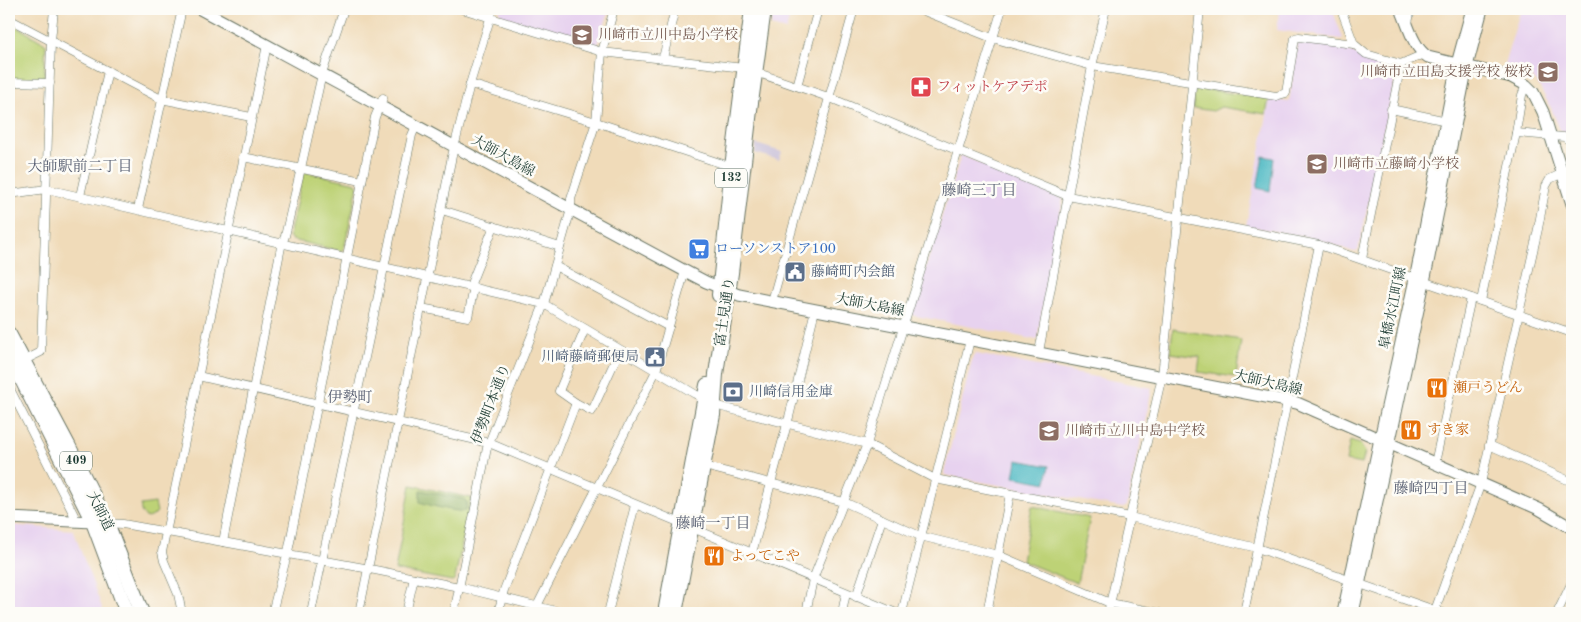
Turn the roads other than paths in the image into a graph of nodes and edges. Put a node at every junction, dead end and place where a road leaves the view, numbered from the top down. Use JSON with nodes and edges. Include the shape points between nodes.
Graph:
{"nodes":[{"id":1,"x":54,"y":9,"type":"edge"},
{"id":2,"x":182,"y":9,"type":"edge"},
{"id":3,"x":200,"y":9,"type":"edge"},
{"id":4,"x":344,"y":9,"type":"edge"},
{"id":5,"x":462,"y":9,"type":"edge"},
{"id":6,"x":493,"y":9,"type":"edge"},
{"id":7,"x":614,"y":9,"type":"edge"},
{"id":8,"x":676,"y":9,"type":"edge"},
{"id":9,"x":752,"y":9,"type":"edge"},
{"id":10,"x":764,"y":9,"type":"edge"},
{"id":11,"x":818,"y":9,"type":"edge"},
{"id":12,"x":854,"y":9,"type":"edge"},
{"id":13,"x":919,"y":9,"type":"edge"},
{"id":14,"x":1002,"y":9,"type":"edge"},
{"id":15,"x":1106,"y":9,"type":"edge"},
{"id":16,"x":1200,"y":9,"type":"edge"},
{"id":17,"x":1341,"y":9,"type":"edge"},
{"id":18,"x":1401,"y":9,"type":"edge"},
{"id":19,"x":1410,"y":9,"type":"edge"},
{"id":20,"x":1472,"y":9,"type":"edge"},
{"id":21,"x":1482,"y":9,"type":"edge"},
{"id":22,"x":491,"y":17,"type":"junction"},
{"id":23,"x":9,"y":19,"type":"edge"},
{"id":24,"x":1408,"y":23,"type":"junction"},
{"id":25,"x":992,"y":38,"type":"junction"},
{"id":26,"x":51,"y":41,"type":"junction"},
{"id":27,"x":1354,"y":44,"type":"junction"},
{"id":28,"x":267,"y":45,"type":"junction"},
{"id":29,"x":602,"y":52,"type":"junction"},
{"id":30,"x":1424,"y":54,"type":"junction"},
{"id":31,"x":663,"y":58,"type":"junction"},
{"id":32,"x":1401,"y":64,"type":"junction"},
{"id":33,"x":1462,"y":65,"type":"junction"},
{"id":34,"x":1092,"y":66,"type":"junction"},
{"id":35,"x":749,"y":69,"type":"junction"},
{"id":36,"x":108,"y":71,"type":"junction"},
{"id":37,"x":322,"y":74,"type":"junction"},
{"id":38,"x":9,"y":82,"type":"edge"},
{"id":39,"x":50,"y":83,"type":"junction"},
{"id":40,"x":1192,"y":83,"type":"junction"},
{"id":41,"x":470,"y":84,"type":"junction"},
{"id":42,"x":1526,"y":85,"type":"junction"},
{"id":43,"x":797,"y":86,"type":"junction"},
{"id":44,"x":828,"y":97,"type":"junction"},
{"id":45,"x":161,"y":99,"type":"junction"},
{"id":46,"x":380,"y":107,"type":"junction"},
{"id":47,"x":1391,"y":109,"type":"junction"},
{"id":48,"x":251,"y":117,"type":"junction"},
{"id":49,"x":1447,"y":121,"type":"junction"},
{"id":50,"x":596,"y":122,"type":"junction"},
{"id":51,"x":416,"y":126,"type":"junction"},
{"id":52,"x":1516,"y":133,"type":"junction"},
{"id":53,"x":1551,"y":137,"type":"junction"},
{"id":54,"x":1572,"y":142,"type":"edge"},
{"id":55,"x":456,"y":143,"type":"junction"},
{"id":56,"x":958,"y":151,"type":"junction"},
{"id":57,"x":243,"y":156,"type":"junction"},
{"id":58,"x":732,"y":167,"type":"junction"},
{"id":59,"x":302,"y":168,"type":"junction"},
{"id":60,"x":1563,"y":173,"type":"junction"},
{"id":61,"x":362,"y":181,"type":"junction"},
{"id":62,"x":47,"y":189,"type":"junction"},
{"id":63,"x":9,"y":194,"type":"edge"},
{"id":64,"x":80,"y":196,"type":"junction"},
{"id":65,"x":1068,"y":196,"type":"junction"},
{"id":66,"x":1572,"y":204,"type":"edge"},
{"id":67,"x":138,"y":209,"type":"junction"},
{"id":68,"x":571,"y":209,"type":"junction"},
{"id":69,"x":442,"y":210,"type":"junction"},
{"id":70,"x":1178,"y":218,"type":"junction"},
{"id":71,"x":494,"y":226,"type":"junction"},
{"id":72,"x":228,"y":230,"type":"junction"},
{"id":73,"x":282,"y":243,"type":"junction"},
{"id":74,"x":1319,"y":244,"type":"junction"},
{"id":75,"x":560,"y":247,"type":"junction"},
{"id":76,"x":348,"y":258,"type":"junction"},
{"id":77,"x":1362,"y":260,"type":"junction"},
{"id":78,"x":384,"y":266,"type":"junction"},
{"id":79,"x":555,"y":266,"type":"junction"},
{"id":80,"x":685,"y":271,"type":"junction"},
{"id":81,"x":427,"y":276,"type":"junction"},
{"id":82,"x":1420,"y":280,"type":"junction"},
{"id":83,"x":472,"y":287,"type":"junction"},
{"id":84,"x":724,"y":289,"type":"junction"},
{"id":85,"x":1471,"y":298,"type":"junction"},
{"id":86,"x":772,"y":301,"type":"junction"},
{"id":87,"x":1481,"y":301,"type":"junction"},
{"id":88,"x":544,"y":304,"type":"junction"},
{"id":89,"x":421,"y":308,"type":"junction"},
{"id":90,"x":815,"y":310,"type":"junction"},
{"id":91,"x":1518,"y":314,"type":"junction"},
{"id":92,"x":669,"y":326,"type":"junction"},
{"id":93,"x":903,"y":327,"type":"junction"},
{"id":94,"x":585,"y":329,"type":"junction"},
{"id":95,"x":1572,"y":333,"type":"edge"},
{"id":96,"x":9,"y":334,"type":"edge"},
{"id":97,"x":970,"y":340,"type":"junction"},
{"id":98,"x":620,"y":350,"type":"junction"},
{"id":99,"x":1039,"y":352,"type":"junction"},
{"id":100,"x":9,"y":354,"type":"edge"},
{"id":101,"x":23,"y":361,"type":"junction"},
{"id":102,"x":656,"y":371,"type":"junction"},
{"id":103,"x":198,"y":376,"type":"junction"},
{"id":104,"x":1162,"y":376,"type":"junction"},
{"id":105,"x":9,"y":387,"type":"edge"},
{"id":106,"x":253,"y":389,"type":"junction"},
{"id":107,"x":1286,"y":400,"type":"junction"},
{"id":108,"x":710,"y":401,"type":"junction"},
{"id":109,"x":576,"y":403,"type":"junction"},
{"id":110,"x":318,"y":404,"type":"junction"},
{"id":111,"x":354,"y":412,"type":"junction"},
{"id":112,"x":397,"y":422,"type":"junction"},
{"id":113,"x":787,"y":425,"type":"junction"},
{"id":114,"x":1384,"y":441,"type":"junction"},
{"id":115,"x":489,"y":442,"type":"junction"},
{"id":116,"x":867,"y":444,"type":"junction"},
{"id":117,"x":1489,"y":445,"type":"junction"},
{"id":118,"x":1435,"y":463,"type":"junction"},
{"id":119,"x":704,"y":466,"type":"junction"},
{"id":120,"x":550,"y":468,"type":"junction"},
{"id":121,"x":935,"y":479,"type":"junction"},
{"id":122,"x":770,"y":482,"type":"junction"},
{"id":123,"x":1572,"y":482,"type":"edge"},
{"id":124,"x":1481,"y":483,"type":"junction"},
{"id":125,"x":597,"y":488,"type":"junction"},
{"id":126,"x":1010,"y":494,"type":"junction"},
{"id":127,"x":844,"y":502,"type":"junction"},
{"id":128,"x":635,"y":505,"type":"junction"},
{"id":129,"x":74,"y":515,"type":"dead end"},
{"id":130,"x":1130,"y":517,"type":"junction"},
{"id":131,"x":9,"y":518,"type":"edge"},
{"id":132,"x":882,"y":519,"type":"junction"},
{"id":133,"x":100,"y":523,"type":"junction"},
{"id":134,"x":687,"y":526,"type":"junction"},
{"id":135,"x":1572,"y":528,"type":"edge"},
{"id":136,"x":166,"y":532,"type":"junction"},
{"id":137,"x":920,"y":536,"type":"junction"},
{"id":138,"x":223,"y":542,"type":"junction"},
{"id":139,"x":1257,"y":548,"type":"junction"},
{"id":140,"x":752,"y":553,"type":"junction"},
{"id":141,"x":288,"y":554,"type":"junction"},
{"id":142,"x":998,"y":555,"type":"junction"},
{"id":143,"x":322,"y":560,"type":"junction"},
{"id":144,"x":368,"y":569,"type":"junction"},
{"id":145,"x":414,"y":578,"type":"junction"},
{"id":146,"x":813,"y":579,"type":"junction"},
{"id":147,"x":1355,"y":581,"type":"junction"},
{"id":148,"x":1572,"y":582,"type":"edge"},
{"id":149,"x":459,"y":587,"type":"junction"},
{"id":150,"x":846,"y":593,"type":"junction"},
{"id":151,"x":501,"y":597,"type":"junction"},
{"id":152,"x":856,"y":597,"type":"junction"},
{"id":153,"x":1110,"y":604,"type":"junction"},
{"id":154,"x":537,"y":610,"type":"edge"},
{"id":155,"x":1437,"y":612,"type":"edge"},
{"id":156,"x":127,"y":613,"type":"edge"},
{"id":157,"x":142,"y":613,"type":"edge"},
{"id":158,"x":182,"y":613,"type":"edge"},
{"id":159,"x":272,"y":613,"type":"edge"},
{"id":160,"x":311,"y":613,"type":"edge"},
{"id":161,"x":359,"y":613,"type":"edge"},
{"id":162,"x":406,"y":613,"type":"edge"},
{"id":163,"x":454,"y":613,"type":"edge"},
{"id":164,"x":498,"y":613,"type":"edge"},
{"id":165,"x":564,"y":613,"type":"edge"},
{"id":166,"x":608,"y":613,"type":"edge"},
{"id":167,"x":665,"y":613,"type":"edge"},
{"id":168,"x":675,"y":613,"type":"edge"},
{"id":169,"x":806,"y":613,"type":"edge"},
{"id":170,"x":842,"y":613,"type":"edge"},
{"id":171,"x":896,"y":613,"type":"edge"},
{"id":172,"x":902,"y":613,"type":"edge"},
{"id":173,"x":987,"y":613,"type":"edge"},
{"id":174,"x":1108,"y":613,"type":"edge"},
{"id":175,"x":1159,"y":613,"type":"edge"},
{"id":176,"x":1244,"y":613,"type":"edge"},
{"id":177,"x":1343,"y":613,"type":"edge"},
{"id":178,"x":1354,"y":613,"type":"edge"},
{"id":179,"x":1557,"y":613,"type":"edge"}],
"edges":[{"from":1,"to":26,"type":"street"},
{"from":2,"to":45,"type":"street"},
{"from":3,"to":28,"type":"street","name":"大師大島線"},
{"from":4,"to":37,"type":"street"},
{"from":5,"to":22,"type":"street"},
{"from":6,"to":22,"type":"street"},
{"from":7,"to":29,"type":"street","name":"伊勢町本通り"},
{"from":8,"to":31,"type":"street"},
{"from":9,"to":35,"type":"highway","name":"富士見通り","number":"132"},
{"from":10,"to":35,"type":"highway","name":"富士見通り","number":"132"},
{"from":11,"to":43,"type":"street"},
{"from":12,"to":44,"type":"street"},
{"from":13,"to":25,"type":"street"},
{"from":14,"to":25,"type":"street"},
{"from":15,"to":34,"type":"street"},
{"from":16,"to":40,"type":"street"},
{"from":17,"to":27,"type":"street"},
{"from":18,"to":24,"type":"street"},
{"from":19,"to":24,"type":"street"},
{"from":20,"to":33,"type":"street","name":"皐橋水江町線"},
{"from":21,"to":33,"type":"street","name":"皐橋水江町線"},
{"from":22,"to":29,"type":"street"},
{"from":22,"to":41,"type":"street"},
{"from":23,"to":26,"type":"street"},
{"from":24,"to":30,"type":"street","via":[[1418,49]]},
{"from":25,"to":34,"type":"street"},
{"from":25,"to":56,"type":"street"},
{"from":26,"to":36,"type":"street"},
{"from":26,"to":39,"type":"street"},
{"from":27,"to":32,"type":"street","via":[[1366,54]]},
{"from":27,"to":40,"type":"street","via":[[1294,38],[1288,89],[1284,95]]},
{"from":28,"to":37,"type":"street","name":"大師大島線"},
{"from":28,"to":48,"type":"street"},
{"from":29,"to":31,"type":"street"},
{"from":29,"to":50,"type":"street","name":"伊勢町本通り"},
{"from":30,"to":32,"type":"street"},
{"from":30,"to":33,"type":"street"},
{"from":31,"to":35,"type":"street"},
{"from":32,"to":47,"type":"street"},
{"from":33,"to":42,"type":"street"},
{"from":33,"to":49,"type":"street","name":"皐橋水江町線"},
{"from":33,"to":82,"type":"street","name":"皐橋水江町線"},
{"from":34,"to":40,"type":"street"},
{"from":34,"to":65,"type":"street"},
{"from":35,"to":43,"type":"street"},
{"from":35,"to":58,"type":"highway","name":"富士見通り","number":"132"},
{"from":35,"to":84,"type":"highway","name":"富士見通り","number":"132","via":[[731,273]]},
{"from":36,"to":45,"type":"street"},
{"from":36,"to":64,"type":"street"},
{"from":37,"to":46,"type":"street","name":"大師大島線"},
{"from":37,"to":59,"type":"street"},
{"from":38,"to":39,"type":"street"},
{"from":39,"to":62,"type":"street"},
{"from":40,"to":70,"type":"street"},
{"from":41,"to":50,"type":"street"},
{"from":41,"to":55,"type":"street"},
{"from":42,"to":52,"type":"street"},
{"from":42,"to":53,"type":"street","via":[[1540,106]]},
{"from":43,"to":44,"type":"street"},
{"from":44,"to":56,"type":"street"},
{"from":44,"to":86,"type":"street"},
{"from":45,"to":48,"type":"street"},
{"from":45,"to":67,"type":"street"},
{"from":46,"to":51,"type":"street","name":"大師大島線"},
{"from":46,"to":61,"type":"street"},
{"from":47,"to":49,"type":"street"},
{"from":47,"to":77,"type":"street"},
{"from":48,"to":57,"type":"street"},
{"from":49,"to":82,"type":"street","name":"皐橋水江町線"},
{"from":50,"to":58,"type":"street"},
{"from":50,"to":68,"type":"street","name":"伊勢町本通り","via":[[571,199]]},
{"from":51,"to":55,"type":"street","name":"大師大島線"},
{"from":51,"to":78,"type":"street"},
{"from":52,"to":53,"type":"street"},
{"from":52,"to":87,"type":"street"},
{"from":53,"to":54,"type":"street","via":[[1564,137]]},
{"from":53,"to":60,"type":"street"},
{"from":55,"to":68,"type":"street","name":"大師大島線"},
{"from":55,"to":69,"type":"street"},
{"from":56,"to":65,"type":"street"},
{"from":56,"to":93,"type":"street"},
{"from":57,"to":59,"type":"street"},
{"from":57,"to":72,"type":"street"},
{"from":58,"to":84,"type":"highway","name":"富士見通り","number":"132"},
{"from":59,"to":61,"type":"street"},
{"from":59,"to":73,"type":"street"},
{"from":60,"to":66,"type":"street"},
{"from":60,"to":91,"type":"street","via":[[1550,179],[1546,186]]},
{"from":61,"to":76,"type":"street"},
{"from":62,"to":63,"type":"street"},
{"from":62,"to":64,"type":"street"},
{"from":62,"to":101,"type":"street","via":[[41,352]]},
{"from":64,"to":67,"type":"street"},
{"from":65,"to":70,"type":"street"},
{"from":65,"to":99,"type":"street"},
{"from":67,"to":72,"type":"street"},
{"from":68,"to":75,"type":"street","name":"伊勢町本通り"},
{"from":68,"to":80,"type":"street","name":"大師大島線"},
{"from":69,"to":71,"type":"street"},
{"from":69,"to":81,"type":"street"},
{"from":70,"to":74,"type":"street"},
{"from":70,"to":104,"type":"street"},
{"from":71,"to":75,"type":"street"},
{"from":71,"to":83,"type":"street"},
{"from":72,"to":73,"type":"street"},
{"from":72,"to":103,"type":"street"},
{"from":73,"to":76,"type":"street"},
{"from":73,"to":106,"type":"street"},
{"from":74,"to":77,"type":"street"},
{"from":74,"to":107,"type":"street"},
{"from":75,"to":79,"type":"street","name":"伊勢町本通り"},
{"from":76,"to":78,"type":"street"},
{"from":76,"to":110,"type":"street"},
{"from":77,"to":82,"type":"street"},
{"from":78,"to":81,"type":"street"},
{"from":78,"to":111,"type":"street"},
{"from":79,"to":88,"type":"street","name":"伊勢町本通り"},
{"from":79,"to":92,"type":"street"},
{"from":80,"to":84,"type":"street","name":"大師大島線"},
{"from":80,"to":92,"type":"street"},
{"from":81,"to":83,"type":"street"},
{"from":81,"to":89,"type":"street"},
{"from":82,"to":85,"type":"street"},
{"from":82,"to":114,"type":"street","name":"皐橋水江町線"},
{"from":83,"to":88,"type":"street"},
{"from":83,"to":89,"type":"street","via":[[468,318]]},
{"from":84,"to":86,"type":"street","name":"大師大島線"},
{"from":84,"to":108,"type":"highway","name":"富士見通り","number":"132"},
{"from":85,"to":87,"type":"street"},
{"from":85,"to":118,"type":"street"},
{"from":86,"to":90,"type":"street","name":"大師大島線"},
{"from":87,"to":91,"type":"street"},
{"from":88,"to":94,"type":"street"},
{"from":88,"to":115,"type":"street","name":"伊勢町本通り"},
{"from":89,"to":112,"type":"street"},
{"from":90,"to":93,"type":"street","name":"大師大島線"},
{"from":90,"to":113,"type":"street"},
{"from":91,"to":95,"type":"street"},
{"from":91,"to":117,"type":"street"},
{"from":92,"to":102,"type":"street"},
{"from":93,"to":97,"type":"street","name":"大師大島線"},
{"from":93,"to":116,"type":"street"},
{"from":94,"to":98,"type":"street"},
{"from":94,"to":109,"type":"street","via":[[559,391]]},
{"from":96,"to":101,"type":"highway","name":"大師道","number":"409"},
{"from":97,"to":99,"type":"street","name":"大師大島線"},
{"from":97,"to":121,"type":"street"},
{"from":98,"to":102,"type":"street"},
{"from":98,"to":109,"type":"street","via":[[592,411]]},
{"from":99,"to":104,"type":"street","name":"大師大島線"},
{"from":100,"to":133,"type":"highway","name":"大師道","number":"409"},
{"from":101,"to":133,"type":"highway","name":"大師道","number":"409","via":[[68,446]]},
{"from":102,"to":108,"type":"street"},
{"from":102,"to":125,"type":"street"},
{"from":103,"to":106,"type":"street"},
{"from":103,"to":136,"type":"street"},
{"from":104,"to":107,"type":"street","name":"大師大島線"},
{"from":104,"to":130,"type":"street"},
{"from":105,"to":129,"type":"street"},
{"from":106,"to":110,"type":"street"},
{"from":106,"to":138,"type":"street"},
{"from":107,"to":114,"type":"street","name":"大師大島線"},
{"from":107,"to":139,"type":"street"},
{"from":108,"to":113,"type":"street"},
{"from":108,"to":119,"type":"highway","name":"富士見通り","number":"132"},
{"from":108,"to":134,"type":"highway","name":"富士見通り","number":"132"},
{"from":109,"to":120,"type":"street"},
{"from":110,"to":111,"type":"street"},
{"from":110,"to":141,"type":"street"},
{"from":111,"to":112,"type":"street"},
{"from":111,"to":143,"type":"street"},
{"from":112,"to":115,"type":"street"},
{"from":112,"to":144,"type":"street"},
{"from":113,"to":116,"type":"street"},
{"from":113,"to":122,"type":"street"},
{"from":114,"to":118,"type":"street","name":"大師大島線"},
{"from":114,"to":147,"type":"street","name":"皐橋水江町線"},
{"from":115,"to":120,"type":"street"},
{"from":115,"to":149,"type":"street","name":"伊勢町本通り"},
{"from":116,"to":121,"type":"street"},
{"from":116,"to":127,"type":"street"},
{"from":117,"to":123,"type":"street"},
{"from":117,"to":124,"type":"street"},
{"from":118,"to":124,"type":"street","name":"大師大島線"},
{"from":119,"to":122,"type":"street"},
{"from":119,"to":134,"type":"highway","name":"富士見通り","number":"132"},
{"from":120,"to":125,"type":"street"},
{"from":120,"to":151,"type":"street"},
{"from":121,"to":126,"type":"street"},
{"from":121,"to":137,"type":"street"},
{"from":122,"to":127,"type":"street"},
{"from":122,"to":140,"type":"street"},
{"from":124,"to":135,"type":"street","name":"大師大島線"},
{"from":124,"to":155,"type":"street"},
{"from":125,"to":128,"type":"street"},
{"from":125,"to":154,"type":"street"},
{"from":126,"to":130,"type":"street"},
{"from":126,"to":142,"type":"street"},
{"from":127,"to":132,"type":"street"},
{"from":127,"to":146,"type":"street"},
{"from":128,"to":134,"type":"street"},
{"from":128,"to":166,"type":"street"},
{"from":130,"to":139,"type":"street"},
{"from":130,"to":153,"type":"street"},
{"from":131,"to":133,"type":"street"},
{"from":132,"to":137,"type":"street"},
{"from":132,"to":152,"type":"street"},
{"from":133,"to":136,"type":"street"},
{"from":133,"to":156,"type":"highway","name":"大師道","number":"409"},
{"from":133,"to":157,"type":"highway","name":"大師道","number":"409"},
{"from":134,"to":140,"type":"street"},
{"from":134,"to":167,"type":"highway","name":"富士見通り","number":"132"},
{"from":134,"to":168,"type":"highway","name":"富士見通り","number":"132"},
{"from":136,"to":138,"type":"street"},
{"from":136,"to":158,"type":"street","via":[[162,552]]},
{"from":137,"to":142,"type":"street"},
{"from":137,"to":172,"type":"street"},
{"from":138,"to":141,"type":"street"},
{"from":139,"to":147,"type":"street"},
{"from":139,"to":176,"type":"street"},
{"from":140,"to":146,"type":"street"},
{"from":141,"to":143,"type":"street"},
{"from":141,"to":159,"type":"street"},
{"from":142,"to":153,"type":"street"},
{"from":142,"to":173,"type":"street"},
{"from":143,"to":144,"type":"street"},
{"from":143,"to":160,"type":"street"},
{"from":144,"to":145,"type":"street"},
{"from":144,"to":161,"type":"street"},
{"from":145,"to":149,"type":"street"},
{"from":145,"to":162,"type":"street"},
{"from":146,"to":150,"type":"street"},
{"from":146,"to":169,"type":"street"},
{"from":147,"to":155,"type":"street"},
{"from":147,"to":177,"type":"street","name":"皐橋水江町線"},
{"from":147,"to":178,"type":"street","name":"皐橋水江町線"},
{"from":148,"to":179,"type":"street"},
{"from":149,"to":151,"type":"street"},
{"from":149,"to":163,"type":"street","name":"伊勢町本通り"},
{"from":150,"to":152,"type":"street"},
{"from":150,"to":170,"type":"street"},
{"from":151,"to":154,"type":"street"},
{"from":151,"to":164,"type":"street"},
{"from":152,"to":171,"type":"street"},
{"from":153,"to":174,"type":"street"},
{"from":153,"to":175,"type":"street"},
{"from":154,"to":165,"type":"street"}]}
